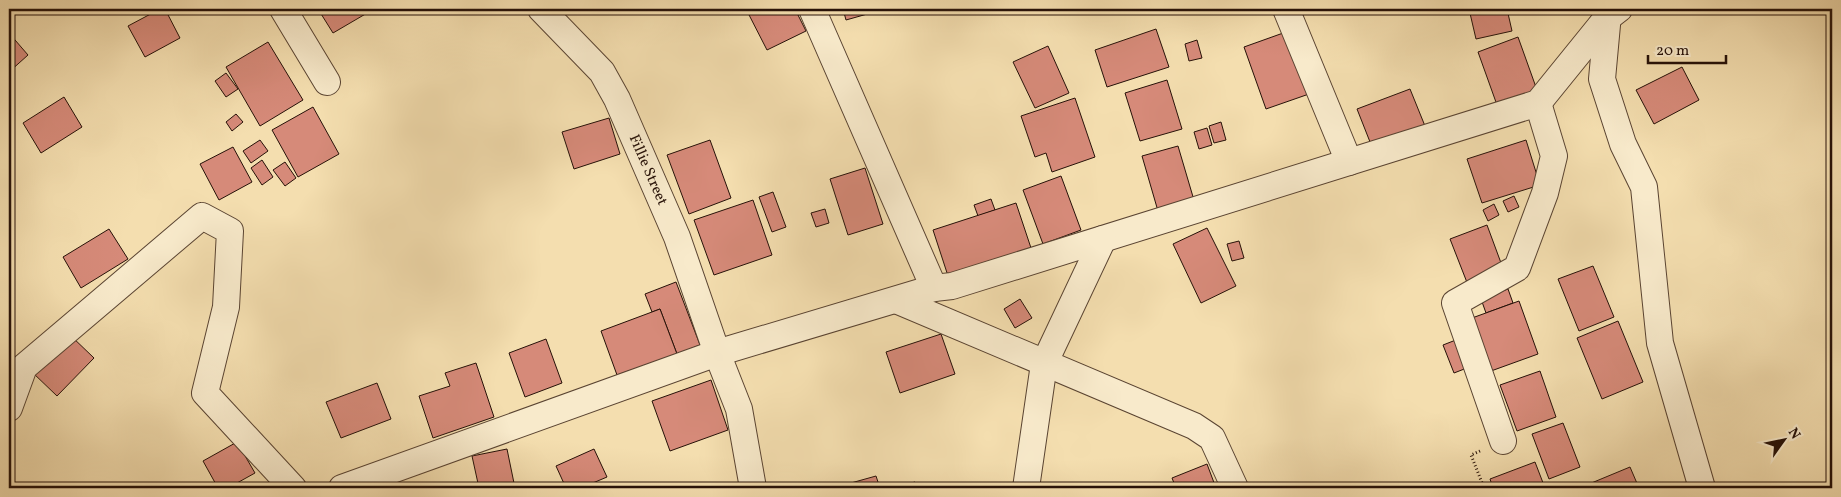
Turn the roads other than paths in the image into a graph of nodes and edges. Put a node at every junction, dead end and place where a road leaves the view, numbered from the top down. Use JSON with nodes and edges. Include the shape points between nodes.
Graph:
{"nodes":[{"id":1,"x":283,"y":9,"type":"edge"},
{"id":2,"x":541,"y":9,"type":"edge"},
{"id":3,"x":812,"y":9,"type":"edge"},
{"id":4,"x":1286,"y":9,"type":"edge"},
{"id":5,"x":1612,"y":12,"type":"edge"},
{"id":6,"x":327,"y":82,"type":"dead end"},
{"id":7,"x":1538,"y":103,"type":"junction"},
{"id":8,"x":1349,"y":162,"type":"junction"},
{"id":9,"x":1103,"y":239,"type":"junction"},
{"id":10,"x":934,"y":288,"type":"junction"},
{"id":11,"x":896,"y":300,"type":"junction"},
{"id":12,"x":717,"y":353,"type":"junction"},
{"id":13,"x":1044,"y":364,"type":"junction"},
{"id":14,"x":9,"y":408,"type":"edge"},
{"id":15,"x":1503,"y":441,"type":"dead end"},
{"id":16,"x":293,"y":488,"type":"edge"},
{"id":17,"x":342,"y":488,"type":"edge"},
{"id":18,"x":753,"y":488,"type":"edge"},
{"id":19,"x":1026,"y":488,"type":"edge"},
{"id":20,"x":1235,"y":488,"type":"edge"},
{"id":21,"x":1702,"y":488,"type":"edge"}],
"edges":[{"from":1,"to":6,"type":"street"},
{"from":2,"to":12,"type":"street","name":"Fillie Street","via":[[602,72],[617,99],[677,237]]},
{"from":3,"to":10,"type":"street"},
{"from":4,"to":8,"type":"street"},
{"from":5,"to":7,"type":"street"},
{"from":5,"to":21,"type":"street","via":[[1602,79],[1624,144],[1644,187],[1660,343]]},
{"from":7,"to":8,"type":"street"},
{"from":7,"to":15,"type":"street","via":[[1554,156],[1545,193],[1517,268],[1456,303]]},
{"from":8,"to":9,"type":"street"},
{"from":9,"to":10,"type":"street","via":[[952,286]]},
{"from":9,"to":13,"type":"street"},
{"from":10,"to":11,"type":"street"},
{"from":11,"to":12,"type":"street"},
{"from":11,"to":13,"type":"street"},
{"from":12,"to":17,"type":"street"},
{"from":12,"to":18,"type":"street","name":"Fillie Street","via":[[740,409]]},
{"from":13,"to":19,"type":"street"},
{"from":13,"to":20,"type":"street","via":[[1194,426],[1212,438]]},
{"from":14,"to":16,"type":"street","via":[[24,367],[202,216],[230,231],[226,307],[205,393]]}]}
